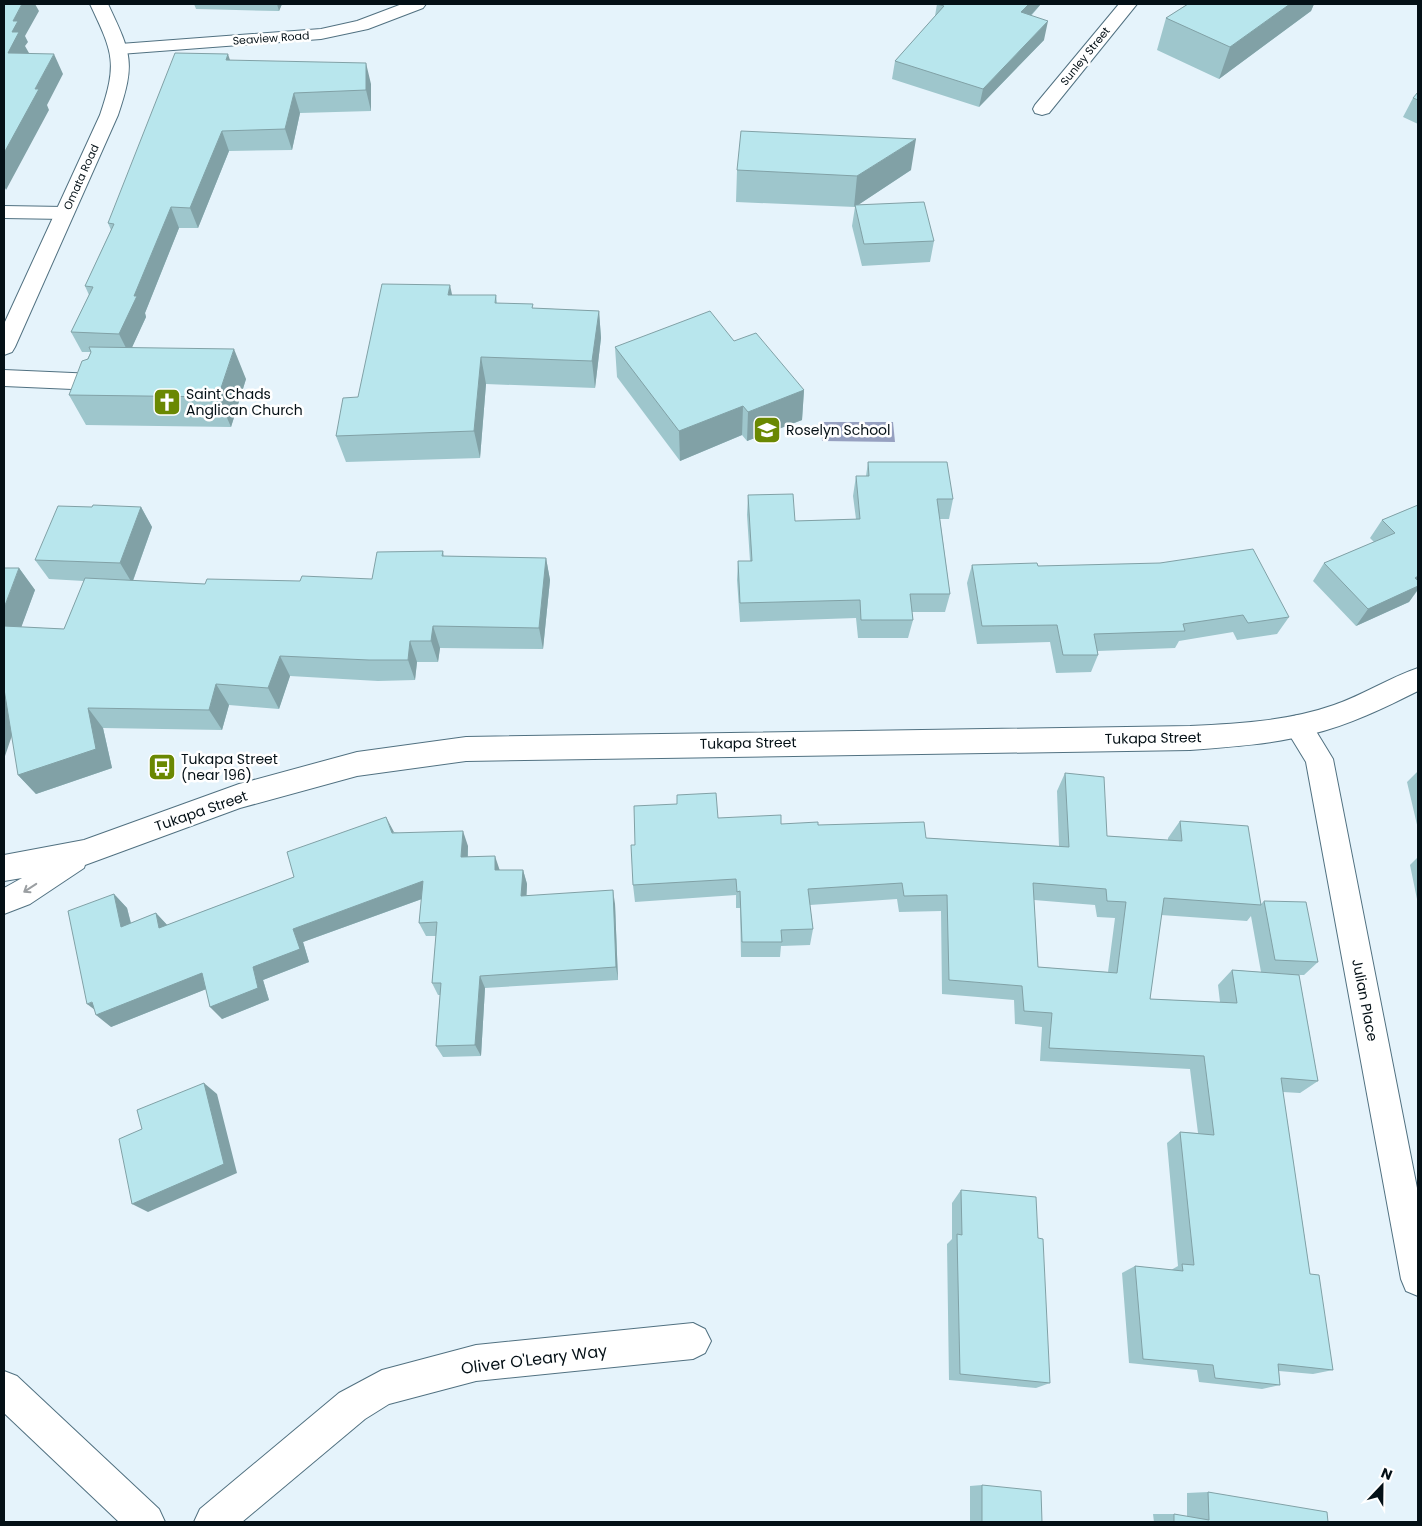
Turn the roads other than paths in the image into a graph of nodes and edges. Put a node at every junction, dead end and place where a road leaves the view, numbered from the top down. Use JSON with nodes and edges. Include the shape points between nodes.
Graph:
{"nodes":[{"id":1,"x":99,"y":4,"type":"edge"},
{"id":2,"x":416,"y":4,"type":"edge"},
{"id":3,"x":1128,"y":4,"type":"edge"},
{"id":4,"x":120,"y":49,"type":"junction"},
{"id":5,"x":1042,"y":108,"type":"dead end"},
{"id":6,"x":4,"y":212,"type":"edge"},
{"id":7,"x":64,"y":214,"type":"junction"},
{"id":8,"x":4,"y":346,"type":"edge"},
{"id":9,"x":4,"y":378,"type":"edge"},
{"id":10,"x":94,"y":382,"type":"edge"},
{"id":11,"x":1418,"y":680,"type":"edge"},
{"id":12,"x":1298,"y":726,"type":"junction"},
{"id":13,"x":84,"y":853,"type":"junction"},
{"id":14,"x":4,"y":868,"type":"edge"},
{"id":15,"x":4,"y":901,"type":"edge"},
{"id":16,"x":1418,"y":1279,"type":"edge"},
{"id":17,"x":693,"y":1341,"type":"dead end"},
{"id":18,"x":4,"y":1389,"type":"edge"},
{"id":19,"x":146,"y":1522,"type":"edge"},
{"id":20,"x":214,"y":1522,"type":"edge"}],
"edges":[{"from":1,"to":4,"type":"main road","name":"Omata Road"},
{"from":2,"to":4,"type":"main road","name":"Seaview Road","via":[[362,25],[321,34]]},
{"from":3,"to":5,"type":"main road","name":"Sunley Street"},
{"from":4,"to":7,"type":"main road","name":"Omata Road","via":[[119,87]]},
{"from":6,"to":7,"type":"main road"},
{"from":7,"to":8,"type":"main road","name":"Omata Road"},
{"from":9,"to":10,"type":"main road"},
{"from":11,"to":12,"type":"main road","name":"Tukapa Street","via":[[1373,701]]},
{"from":12,"to":13,"type":"main road","name":"Tukapa Street","via":[[1249,734],[1190,738],[466,749],[357,764],[257,791]]},
{"from":12,"to":16,"type":"main road","name":"Julian Place","via":[[1319,759]]},
{"from":13,"to":14,"type":"main road","name":"Tukapa Street"},
{"from":13,"to":15,"type":"main road","name":"Tukapa Street","one_way":true,"via":[[20,895]]},
{"from":17,"to":20,"type":"main road","name":"Oliver O'Leary Way","via":[[476,1363],[382,1388],[352,1406]]},
{"from":18,"to":19,"type":"main road"}]}
